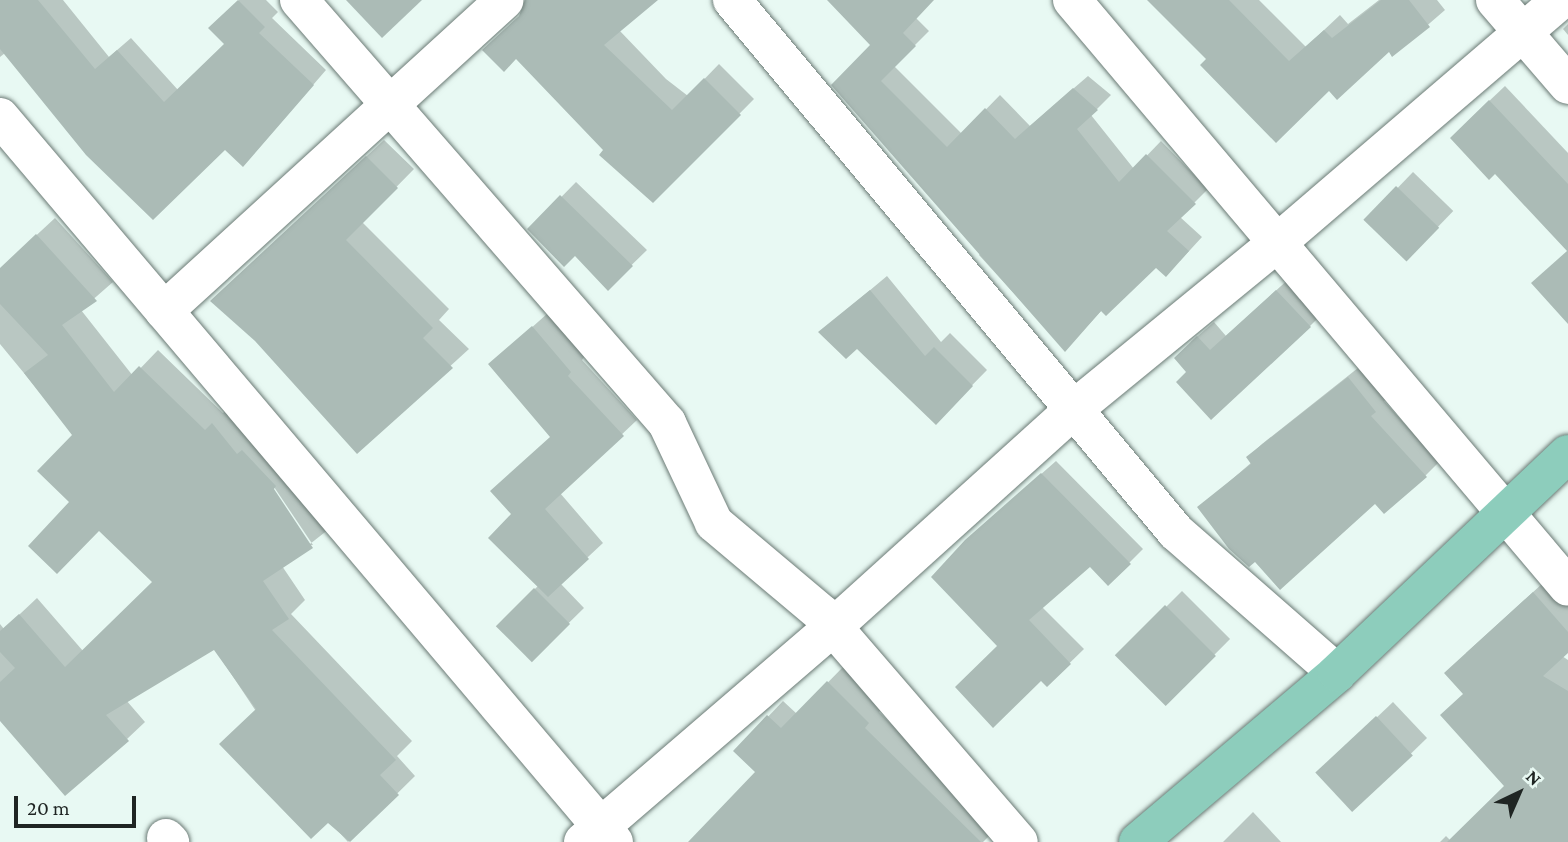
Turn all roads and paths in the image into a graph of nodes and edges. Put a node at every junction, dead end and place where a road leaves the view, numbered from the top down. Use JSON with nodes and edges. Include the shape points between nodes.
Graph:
{"nodes":[{"id":1,"x":299,"y":0,"type":"edge"},
{"id":2,"x":504,"y":0,"type":"edge"},
{"id":3,"x":732,"y":0,"type":"edge"},
{"id":4,"x":1072,"y":0,"type":"edge"},
{"id":5,"x":1494,"y":0,"type":"edge"},
{"id":6,"x":1561,"y":0,"type":"edge"},
{"id":7,"x":1523,"y":34,"type":"junction"},
{"id":8,"x":1568,"y":85,"type":"edge"},
{"id":9,"x":390,"y":105,"type":"junction"},
{"id":10,"x":0,"y":117,"type":"edge"},
{"id":11,"x":1277,"y":243,"type":"junction"},
{"id":12,"x":164,"y":311,"type":"junction"},
{"id":13,"x":1073,"y":410,"type":"junction"},
{"id":14,"x":1568,"y":454,"type":"edge"},
{"id":15,"x":1505,"y":512,"type":"junction"},
{"id":16,"x":1568,"y":587,"type":"edge"},
{"id":17,"x":834,"y":628,"type":"junction"},
{"id":18,"x":1337,"y":673,"type":"junction"},
{"id":19,"x":599,"y":837,"type":"edge"},
{"id":20,"x":1019,"y":842,"type":"edge"},
{"id":21,"x":1138,"y":842,"type":"edge"}],
"edges":[{"from":1,"to":9,"type":"street"},
{"from":2,"to":9,"type":"street"},
{"from":3,"to":13,"type":"street"},
{"from":4,"to":11,"type":"street"},
{"from":5,"to":7,"type":"street"},
{"from":6,"to":7,"type":"street"},
{"from":7,"to":8,"type":"street"},
{"from":7,"to":11,"type":"street"},
{"from":9,"to":12,"type":"street"},
{"from":9,"to":17,"type":"street","via":[[667,422],[714,523]]},
{"from":10,"to":12,"type":"street"},
{"from":11,"to":13,"type":"street"},
{"from":11,"to":15,"type":"street"},
{"from":12,"to":19,"type":"street"},
{"from":13,"to":17,"type":"street"},
{"from":13,"to":18,"type":"street","via":[[1176,532]]},
{"from":14,"to":15,"type":"main road"},
{"from":15,"to":16,"type":"street"},
{"from":15,"to":18,"type":"main road"},
{"from":17,"to":19,"type":"street"},
{"from":17,"to":20,"type":"street"},
{"from":18,"to":21,"type":"main road"}]}
